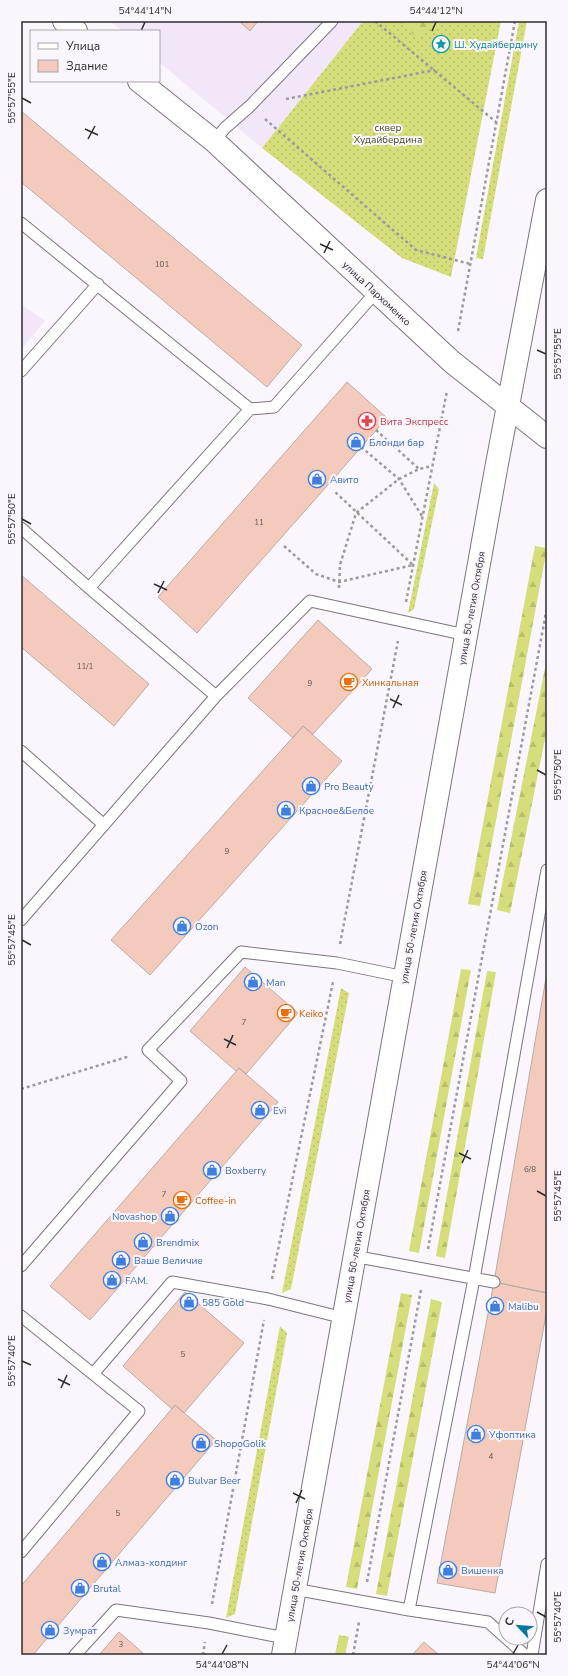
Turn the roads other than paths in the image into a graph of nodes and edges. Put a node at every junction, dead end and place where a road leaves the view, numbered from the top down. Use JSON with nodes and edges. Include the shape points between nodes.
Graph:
{"nodes":[{"id":1,"x":64,"y":21,"type":"edge"},
{"id":2,"x":332,"y":21,"type":"edge"},
{"id":3,"x":75,"y":30,"type":"edge"},
{"id":4,"x":140,"y":82,"type":"edge"},
{"id":5,"x":214,"y":141,"type":"junction"},
{"id":6,"x":547,"y":200,"type":"edge"},
{"id":7,"x":21,"y":223,"type":"edge"},
{"id":8,"x":98,"y":284,"type":"junction"},
{"id":9,"x":376,"y":292,"type":"junction"},
{"id":10,"x":21,"y":371,"type":"edge"},
{"id":11,"x":508,"y":406,"type":"junction"},
{"id":12,"x":250,"y":409,"type":"junction"},
{"id":13,"x":547,"y":437,"type":"edge"},
{"id":14,"x":21,"y":528,"type":"edge"},
{"id":15,"x":89,"y":588,"type":"junction"},
{"id":16,"x":466,"y":635,"type":"junction"},
{"id":17,"x":216,"y":696,"type":"junction"},
{"id":18,"x":21,"y":751,"type":"edge"},
{"id":19,"x":104,"y":825,"type":"junction"},
{"id":20,"x":547,"y":870,"type":"edge"},
{"id":21,"x":21,"y":920,"type":"edge"},
{"id":22,"x":405,"y":977,"type":"junction"},
{"id":23,"x":353,"y":1256,"type":"junction"},
{"id":24,"x":21,"y":1266,"type":"edge"},
{"id":25,"x":474,"y":1279,"type":"junction"},
{"id":26,"x":494,"y":1282,"type":"dead end"},
{"id":27,"x":21,"y":1316,"type":"edge"},
{"id":28,"x":344,"y":1318,"type":"junction"},
{"id":29,"x":93,"y":1374,"type":"junction"},
{"id":30,"x":21,"y":1552,"type":"edge"},
{"id":31,"x":547,"y":1564,"type":"edge"},
{"id":32,"x":294,"y":1589,"type":"junction"},
{"id":33,"x":409,"y":1610,"type":"junction"},
{"id":34,"x":498,"y":1631,"type":"edge"},
{"id":35,"x":515,"y":1646,"type":"edge"},
{"id":36,"x":284,"y":1647,"type":"edge"},
{"id":37,"x":75,"y":1655,"type":"edge"},
{"id":38,"x":525,"y":1655,"type":"edge"},
{"id":39,"x":532,"y":1655,"type":"edge"}],
"edges":[{"from":1,"to":3,"type":"main road"},
{"from":2,"to":5,"type":"lane"},
{"from":4,"to":5,"type":"main road","name":"улица Пархоменко"},
{"from":5,"to":9,"type":"main road","name":"улица Пархоменко"},
{"from":6,"to":11,"type":"main road","name":"улица 50-летия Октября"},
{"from":7,"to":8,"type":"lane"},
{"from":8,"to":10,"type":"lane"},
{"from":8,"to":12,"type":"lane"},
{"from":9,"to":11,"type":"main road","name":"улица Пархоменко","via":[[452,362]]},
{"from":9,"to":12,"type":"lane","via":[[274,406]]},
{"from":11,"to":13,"type":"main road","name":"улица Пархоменко"},
{"from":11,"to":16,"type":"main road","name":"улица 50-летия Октября"},
{"from":12,"to":15,"type":"lane"},
{"from":14,"to":15,"type":"lane"},
{"from":15,"to":17,"type":"lane"},
{"from":16,"to":17,"type":"lane","via":[[310,601]]},
{"from":16,"to":22,"type":"main road","name":"улица 50-летия Октября"},
{"from":17,"to":19,"type":"lane"},
{"from":18,"to":19,"type":"lane"},
{"from":19,"to":21,"type":"lane"},
{"from":20,"to":25,"type":"lane"},
{"from":22,"to":23,"type":"main road","name":"улица 50-летия Октября"},
{"from":22,"to":24,"type":"lane","via":[[337,963],[241,952],[148,1050],[181,1081]]},
{"from":23,"to":25,"type":"lane"},
{"from":23,"to":28,"type":"main road","name":"улица 50-летия Октября"},
{"from":25,"to":26,"type":"lane"},
{"from":25,"to":33,"type":"lane"},
{"from":27,"to":29,"type":"lane"},
{"from":28,"to":29,"type":"lane","via":[[268,1299],[172,1282]]},
{"from":28,"to":32,"type":"main road","name":"улица 50-летия Октября"},
{"from":29,"to":30,"type":"lane","via":[[138,1411]]},
{"from":31,"to":39,"type":"lane"},
{"from":32,"to":33,"type":"lane"},
{"from":32,"to":36,"type":"main road","name":"улица 50-летия Октября"},
{"from":33,"to":34,"type":"lane","via":[[488,1622]]},
{"from":35,"to":38,"type":"lane"},
{"from":36,"to":37,"type":"lane","via":[[209,1623],[116,1610]]}]}
